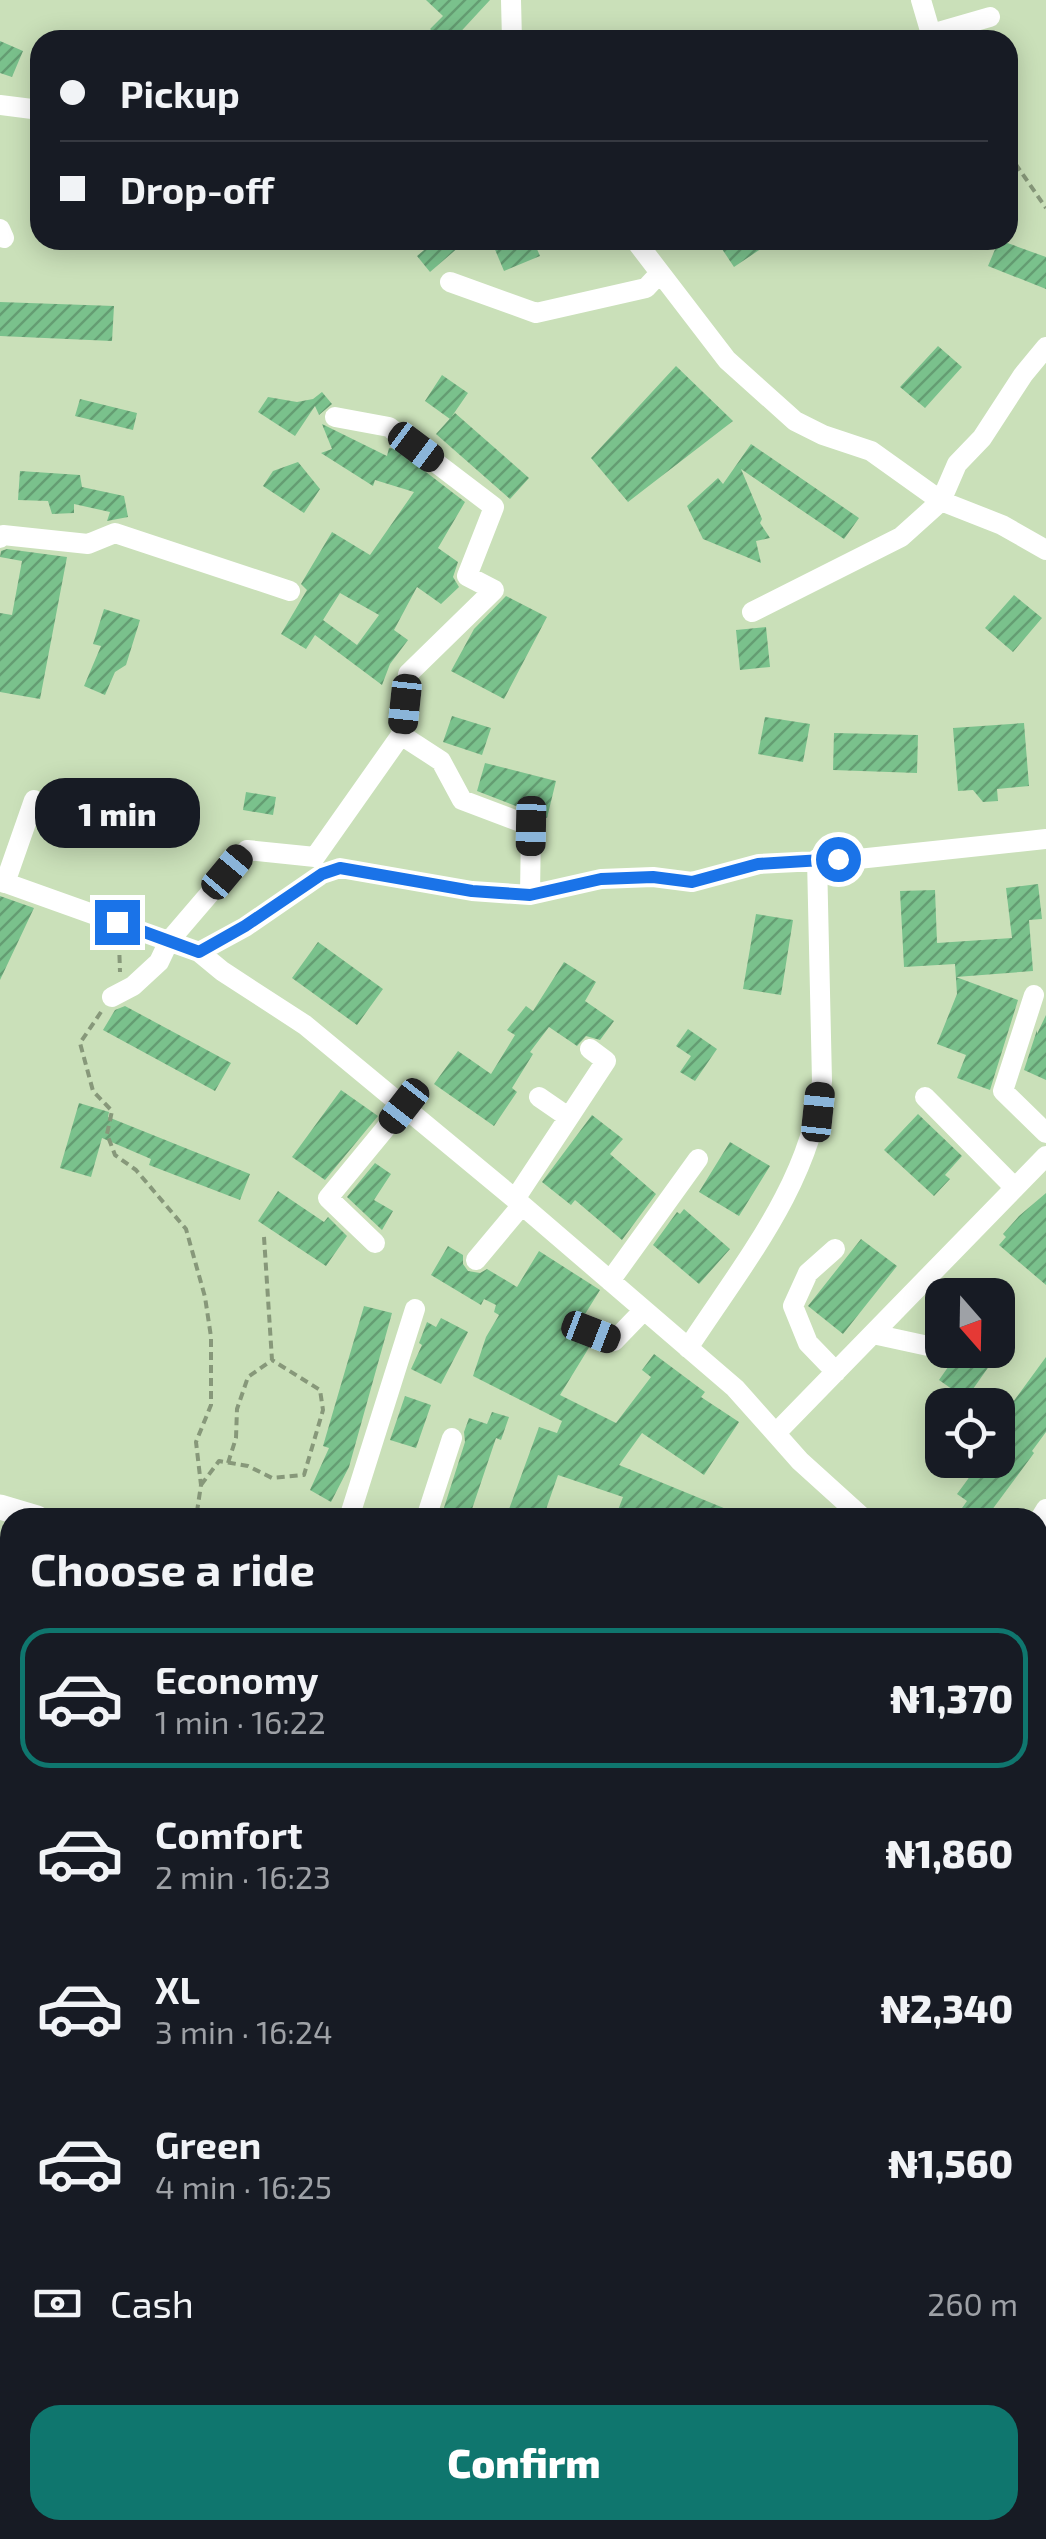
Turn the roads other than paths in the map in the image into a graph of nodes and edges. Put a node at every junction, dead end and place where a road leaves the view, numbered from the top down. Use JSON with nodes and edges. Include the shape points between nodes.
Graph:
{"nodes":[{"id":1,"x":511,"y":0,"type":"edge"},
{"id":2,"x":921,"y":0,"type":"edge"},
{"id":3,"x":990,"y":17,"type":"dead end"},
{"id":4,"x":512,"y":30,"type":"edge"},
{"id":5,"x":930,"y":30,"type":"edge"},
{"id":6,"x":945,"y":30,"type":"edge"},
{"id":7,"x":0,"y":104,"type":"edge"},
{"id":8,"x":30,"y":108,"type":"edge"},
{"id":9,"x":642,"y":250,"type":"edge"},
{"id":10,"x":659,"y":274,"type":"junction"},
{"id":11,"x":450,"y":282,"type":"dead end"},
{"id":12,"x":1046,"y":347,"type":"edge"},
{"id":13,"x":335,"y":417,"type":"dead end"},
{"id":14,"x":941,"y":501,"type":"junction"},
{"id":15,"x":0,"y":538,"type":"edge"},
{"id":16,"x":1046,"y":550,"type":"edge"},
{"id":17,"x":290,"y":591,"type":"dead end"},
{"id":18,"x":752,"y":612,"type":"dead end"},
{"id":19,"x":401,"y":735,"type":"junction"},
{"id":20,"x":34,"y":800,"type":"dead end"},
{"id":21,"x":1046,"y":838,"type":"edge"},
{"id":22,"x":817,"y":860,"type":"junction"},
{"id":23,"x":3,"y":882,"type":"edge"},
{"id":24,"x":530,"y":895,"type":"junction"},
{"id":25,"x":168,"y":941,"type":"junction"},
{"id":26,"x":199,"y":952,"type":"junction"},
{"id":27,"x":1034,"y":995,"type":"dead end"},
{"id":28,"x":112,"y":996,"type":"road end"},
{"id":29,"x":590,"y":1049,"type":"dead end"},
{"id":30,"x":539,"y":1097,"type":"dead end"},
{"id":31,"x":926,"y":1097,"type":"dead end"},
{"id":32,"x":404,"y":1106,"type":"junction"},
{"id":33,"x":568,"y":1117,"type":"junction"},
{"id":34,"x":1046,"y":1133,"type":"edge"},
{"id":35,"x":1046,"y":1156,"type":"edge"},
{"id":36,"x":698,"y":1159,"type":"dead end"},
{"id":37,"x":1015,"y":1188,"type":"junction"},
{"id":38,"x":518,"y":1202,"type":"junction"},
{"id":39,"x":375,"y":1242,"type":"dead end"},
{"id":40,"x":835,"y":1249,"type":"dead end"},
{"id":41,"x":476,"y":1260,"type":"dead end"},
{"id":42,"x":610,"y":1281,"type":"junction"},
{"id":43,"x":415,"y":1308,"type":"dead end"},
{"id":44,"x":644,"y":1310,"type":"junction"},
{"id":45,"x":591,"y":1332,"type":"dead end"},
{"id":46,"x":873,"y":1334,"type":"junction"},
{"id":47,"x":925,"y":1345,"type":"edge"},
{"id":48,"x":688,"y":1348,"type":"junction"},
{"id":49,"x":836,"y":1372,"type":"junction"},
{"id":50,"x":776,"y":1433,"type":"junction"},
{"id":51,"x":452,"y":1438,"type":"dead end"},
{"id":52,"x":352,"y":1508,"type":"edge"},
{"id":53,"x":429,"y":1508,"type":"edge"},
{"id":54,"x":852,"y":1508,"type":"edge"}],
"edges":[{"from":1,"to":4,"type":"street"},
{"from":2,"to":5,"type":"street"},
{"from":3,"to":6,"type":"street"},
{"from":7,"to":8,"type":"street"},
{"from":9,"to":10,"type":"street"},
{"from":10,"to":11,"type":"street","via":[[646,288],[536,313]]},
{"from":10,"to":14,"type":"street","via":[[727,360],[795,420],[872,451]]},
{"from":12,"to":14,"type":"street","via":[[957,464]]},
{"from":13,"to":19,"type":"street","via":[[390,427],[494,507],[467,576],[494,590],[408,674]]},
{"from":14,"to":16,"type":"street"},
{"from":14,"to":18,"type":"street","via":[[901,537]]},
{"from":15,"to":17,"type":"street","via":[[88,544],[115,533]]},
{"from":19,"to":24,"type":"street","via":[[441,761],[462,800],[531,826]]},
{"from":19,"to":25,"type":"street","via":[[316,857],[247,850]]},
{"from":20,"to":23,"type":"street"},
{"from":21,"to":22,"type":"street"},
{"from":22,"to":24,"type":"street","via":[[758,864],[692,882],[601,879]]},
{"from":22,"to":48,"type":"street","via":[[818,1112],[790,1191]]},
{"from":23,"to":25,"type":"street"},
{"from":24,"to":26,"type":"street","via":[[340,868]]},
{"from":25,"to":26,"type":"street"},
{"from":25,"to":28,"type":"street","via":[[144,977]]},
{"from":26,"to":32,"type":"street","via":[[305,1025]]},
{"from":27,"to":34,"type":"street","via":[[1003,1091]]},
{"from":29,"to":33,"type":"street","via":[[606,1061]]},
{"from":30,"to":33,"type":"street"},
{"from":31,"to":37,"type":"street"},
{"from":32,"to":38,"type":"street"},
{"from":32,"to":39,"type":"street","via":[[328,1198]]},
{"from":33,"to":38,"type":"street"},
{"from":35,"to":37,"type":"street"},
{"from":36,"to":42,"type":"street"},
{"from":37,"to":46,"type":"street"},
{"from":38,"to":41,"type":"street"},
{"from":38,"to":42,"type":"street"},
{"from":40,"to":49,"type":"street","via":[[808,1274],[793,1306],[808,1343]]},
{"from":42,"to":44,"type":"street"},
{"from":43,"to":52,"type":"street"},
{"from":44,"to":45,"type":"street","via":[[614,1341]]},
{"from":44,"to":48,"type":"street"},
{"from":46,"to":47,"type":"street"},
{"from":46,"to":49,"type":"street"},
{"from":48,"to":50,"type":"street"},
{"from":49,"to":50,"type":"street"},
{"from":50,"to":54,"type":"street"},
{"from":51,"to":53,"type":"street"}]}
